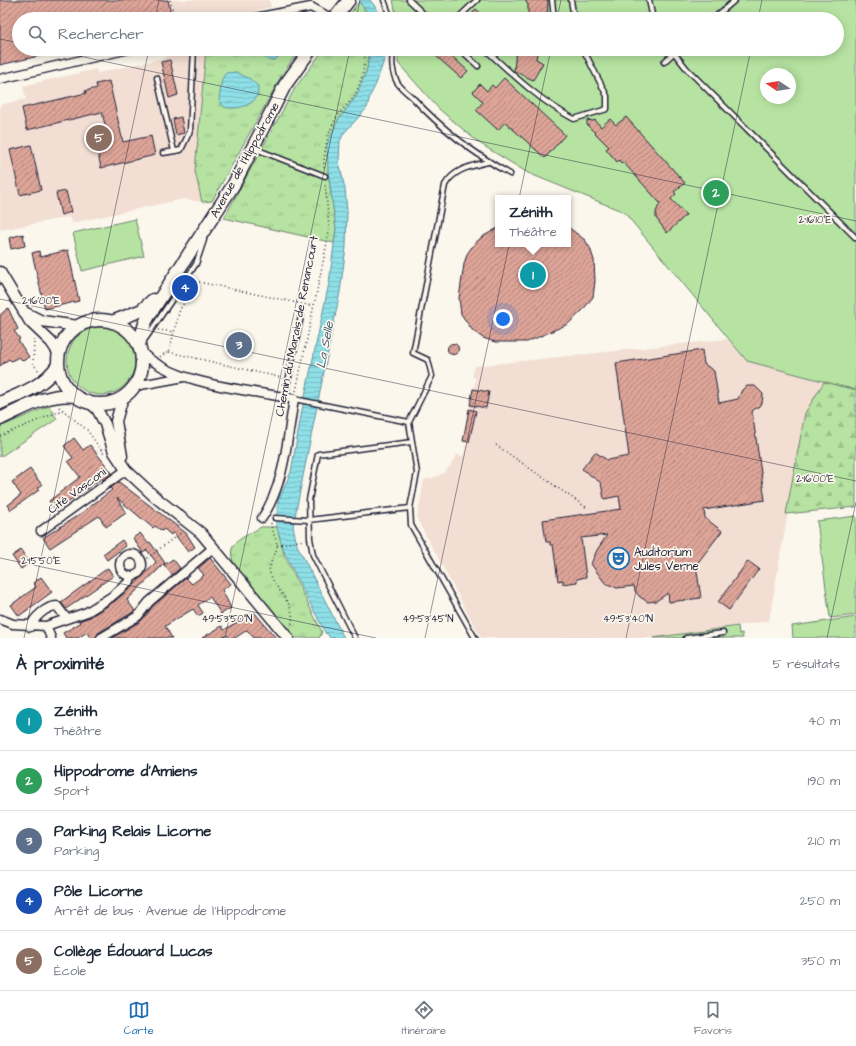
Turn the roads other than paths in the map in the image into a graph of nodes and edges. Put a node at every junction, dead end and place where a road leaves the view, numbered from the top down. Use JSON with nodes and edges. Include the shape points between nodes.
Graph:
{"nodes":[{"id":1,"x":348,"y":0,"type":"edge"},
{"id":2,"x":384,"y":0,"type":"edge"},
{"id":3,"x":409,"y":0,"type":"edge"},
{"id":4,"x":477,"y":0,"type":"edge"},
{"id":5,"x":552,"y":0,"type":"edge"},
{"id":6,"x":571,"y":0,"type":"edge"},
{"id":7,"x":649,"y":0,"type":"edge"},
{"id":8,"x":736,"y":0,"type":"edge"},
{"id":9,"x":280,"y":12,"type":"edge"},
{"id":10,"x":320,"y":12,"type":"edge"},
{"id":11,"x":339,"y":12,"type":"edge"},
{"id":12,"x":388,"y":12,"type":"edge"},
{"id":13,"x":422,"y":12,"type":"edge"},
{"id":14,"x":464,"y":12,"type":"edge"},
{"id":15,"x":553,"y":12,"type":"edge"},
{"id":16,"x":573,"y":12,"type":"edge"},
{"id":17,"x":652,"y":12,"type":"edge"},
{"id":18,"x":721,"y":12,"type":"edge"},
{"id":19,"x":98,"y":56,"type":"edge"},
{"id":20,"x":194,"y":56,"type":"edge"},
{"id":21,"x":306,"y":56,"type":"edge"},
{"id":22,"x":393,"y":56,"type":"edge"},
{"id":23,"x":467,"y":56,"type":"edge"},
{"id":24,"x":493,"y":56,"type":"edge"},
{"id":25,"x":587,"y":56,"type":"edge"},
{"id":26,"x":668,"y":56,"type":"edge"},
{"id":27,"x":676,"y":56,"type":"edge"},
{"id":28,"x":664,"y":62,"type":"dead end"},
{"id":29,"x":478,"y":66,"type":"dead end"},
{"id":30,"x":157,"y":78,"type":"dead end"},
{"id":31,"x":0,"y":79,"type":"edge"},
{"id":32,"x":253,"y":148,"type":"junction"},
{"id":33,"x":174,"y":151,"type":"junction"},
{"id":34,"x":163,"y":153,"type":"dead end"},
{"id":35,"x":488,"y":162,"type":"junction"},
{"id":36,"x":510,"y":174,"type":"dead end"},
{"id":37,"x":325,"y":176,"type":"road end"},
{"id":38,"x":207,"y":228,"type":"junction"},
{"id":39,"x":856,"y":238,"type":"edge"},
{"id":40,"x":177,"y":270,"type":"junction"},
{"id":41,"x":0,"y":272,"type":"edge"},
{"id":42,"x":23,"y":311,"type":"junction"},
{"id":43,"x":301,"y":316,"type":"dead end"},
{"id":44,"x":112,"y":322,"type":"junction"},
{"id":45,"x":78,"y":326,"type":"junction"},
{"id":46,"x":140,"y":349,"type":"junction"},
{"id":47,"x":58,"y":360,"type":"junction"},
{"id":48,"x":185,"y":377,"type":"junction"},
{"id":49,"x":135,"y":386,"type":"junction"},
{"id":50,"x":75,"y":396,"type":"junction"},
{"id":51,"x":124,"y":397,"type":"junction"},
{"id":52,"x":285,"y":397,"type":"junction"},
{"id":53,"x":298,"y":400,"type":"junction"},
{"id":54,"x":0,"y":403,"type":"edge"},
{"id":55,"x":90,"y":403,"type":"junction"},
{"id":56,"x":0,"y":419,"type":"edge"},
{"id":57,"x":409,"y":422,"type":"junction"},
{"id":58,"x":412,"y":442,"type":"junction"},
{"id":59,"x":125,"y":467,"type":"junction"},
{"id":60,"x":410,"y":508,"type":"junction"},
{"id":61,"x":262,"y":518,"type":"dead end"},
{"id":62,"x":273,"y":518,"type":"road end"},
{"id":63,"x":309,"y":520,"type":"junction"},
{"id":64,"x":41,"y":531,"type":"dead end"},
{"id":65,"x":214,"y":547,"type":"junction"},
{"id":66,"x":130,"y":576,"type":"junction"},
{"id":67,"x":66,"y":618,"type":"junction"},
{"id":68,"x":0,"y":619,"type":"edge"},
{"id":69,"x":46,"y":626,"type":"junction"},
{"id":70,"x":30,"y":627,"type":"junction"},
{"id":71,"x":724,"y":633,"type":"dead end"},
{"id":72,"x":286,"y":636,"type":"edge"},
{"id":73,"x":51,"y":638,"type":"edge"},
{"id":74,"x":101,"y":638,"type":"edge"},
{"id":75,"x":355,"y":638,"type":"edge"},
{"id":76,"x":475,"y":638,"type":"edge"},
{"id":77,"x":686,"y":638,"type":"edge"}],
"edges":[{"from":1,"to":11,"type":"main road"},
{"from":2,"to":12,"type":"lane"},
{"from":3,"to":13,"type":"lane"},
{"from":4,"to":14,"type":"lane"},
{"from":5,"to":15,"type":"lane"},
{"from":6,"to":16,"type":"lane"},
{"from":7,"to":17,"type":"lane"},
{"from":8,"to":18,"type":"lane"},
{"from":9,"to":10,"type":"street","via":[[311,7]]},
{"from":19,"to":31,"type":"street"},
{"from":20,"to":33,"type":"lane","via":[[190,131],[181,150]]},
{"from":21,"to":32,"type":"main road","name":"Avenue de l'Hippodrome","via":[[285,85]]},
{"from":22,"to":35,"type":"lane","via":[[392,69],[398,83],[422,108]]},
{"from":23,"to":29,"type":"lane"},
{"from":24,"to":25,"type":"lane","via":[[536,95],[574,119],[607,110],[608,96]]},
{"from":26,"to":28,"type":"lane"},
{"from":27,"to":39,"type":"lane"},
{"from":30,"to":33,"type":"lane"},
{"from":32,"to":37,"type":"lane"},
{"from":32,"to":38,"type":"main road","name":"Avenue de l'Hippodrome"},
{"from":33,"to":34,"type":"lane"},
{"from":35,"to":36,"type":"lane"},
{"from":35,"to":57,"type":"lane","via":[[452,174],[445,185],[413,353],[428,360],[432,376]]},
{"from":38,"to":40,"type":"main road","name":"Avenue de l'Hippodrome"},
{"from":38,"to":46,"type":"lane","via":[[196,264]]},
{"from":40,"to":44,"type":"main road","name":"Avenue de l'Hippodrome","via":[[142,310]]},
{"from":40,"to":46,"type":"main road","name":"Avenue de l'Hippodrome","via":[[145,323]]},
{"from":41,"to":42,"type":"street"},
{"from":42,"to":45,"type":"street","via":[[42,322]]},
{"from":42,"to":47,"type":"street","via":[[29,321],[51,342]]},
{"from":43,"to":52,"type":"lane"},
{"from":44,"to":45,"type":"main road","via":[[95,320]]},
{"from":44,"to":46,"type":"main road","via":[[128,331]]},
{"from":45,"to":47,"type":"main road","via":[[62,344]]},
{"from":46,"to":48,"type":"street","via":[[155,362]]},
{"from":46,"to":49,"type":"main road","via":[[142,370]]},
{"from":47,"to":50,"type":"main road","via":[[64,382]]},
{"from":47,"to":54,"type":"main road","via":[[46,379],[33,389]]},
{"from":48,"to":49,"type":"street"},
{"from":48,"to":52,"type":"street"},
{"from":49,"to":51,"type":"main road"},
{"from":50,"to":55,"type":"main road"},
{"from":50,"to":56,"type":"main road","via":[[64,394],[46,398]]},
{"from":51,"to":55,"type":"main road","via":[[107,404]]},
{"from":51,"to":59,"type":"street","via":[[116,421]]},
{"from":52,"to":53,"type":"street"},
{"from":53,"to":57,"type":"lane"},
{"from":53,"to":61,"type":"street","name":"Chemin du Marais de Renancourt","via":[[278,487]]},
{"from":55,"to":59,"type":"street","via":[[106,424],[114,452]]},
{"from":57,"to":58,"type":"lane"},
{"from":58,"to":60,"type":"lane","via":[[417,473]]},
{"from":58,"to":63,"type":"lane","via":[[318,454],[309,500]]},
{"from":59,"to":64,"type":"street","name":"Cité Vasconi"},
{"from":59,"to":65,"type":"street","via":[[154,497],[201,533]]},
{"from":60,"to":63,"type":"lane"},
{"from":60,"to":76,"type":"lane","via":[[411,525]]},
{"from":62,"to":63,"type":"lane"},
{"from":63,"to":75,"type":"lane","via":[[313,555]]},
{"from":65,"to":72,"type":"street"},
{"from":65,"to":74,"type":"street","via":[[149,602],[138,616]]},
{"from":66,"to":66,"type":"street","via":[[123,573],[120,567],[124,556],[134,554],[141,562],[139,572]]},
{"from":66,"to":67,"type":"street","via":[[130,581],[111,597],[87,612]]},
{"from":67,"to":69,"type":"street"},
{"from":67,"to":70,"type":"street","via":[[57,606],[52,606],[34,619]]},
{"from":68,"to":70,"type":"street"},
{"from":69,"to":70,"type":"street"},
{"from":69,"to":73,"type":"street"},
{"from":71,"to":77,"type":"lane"}]}
